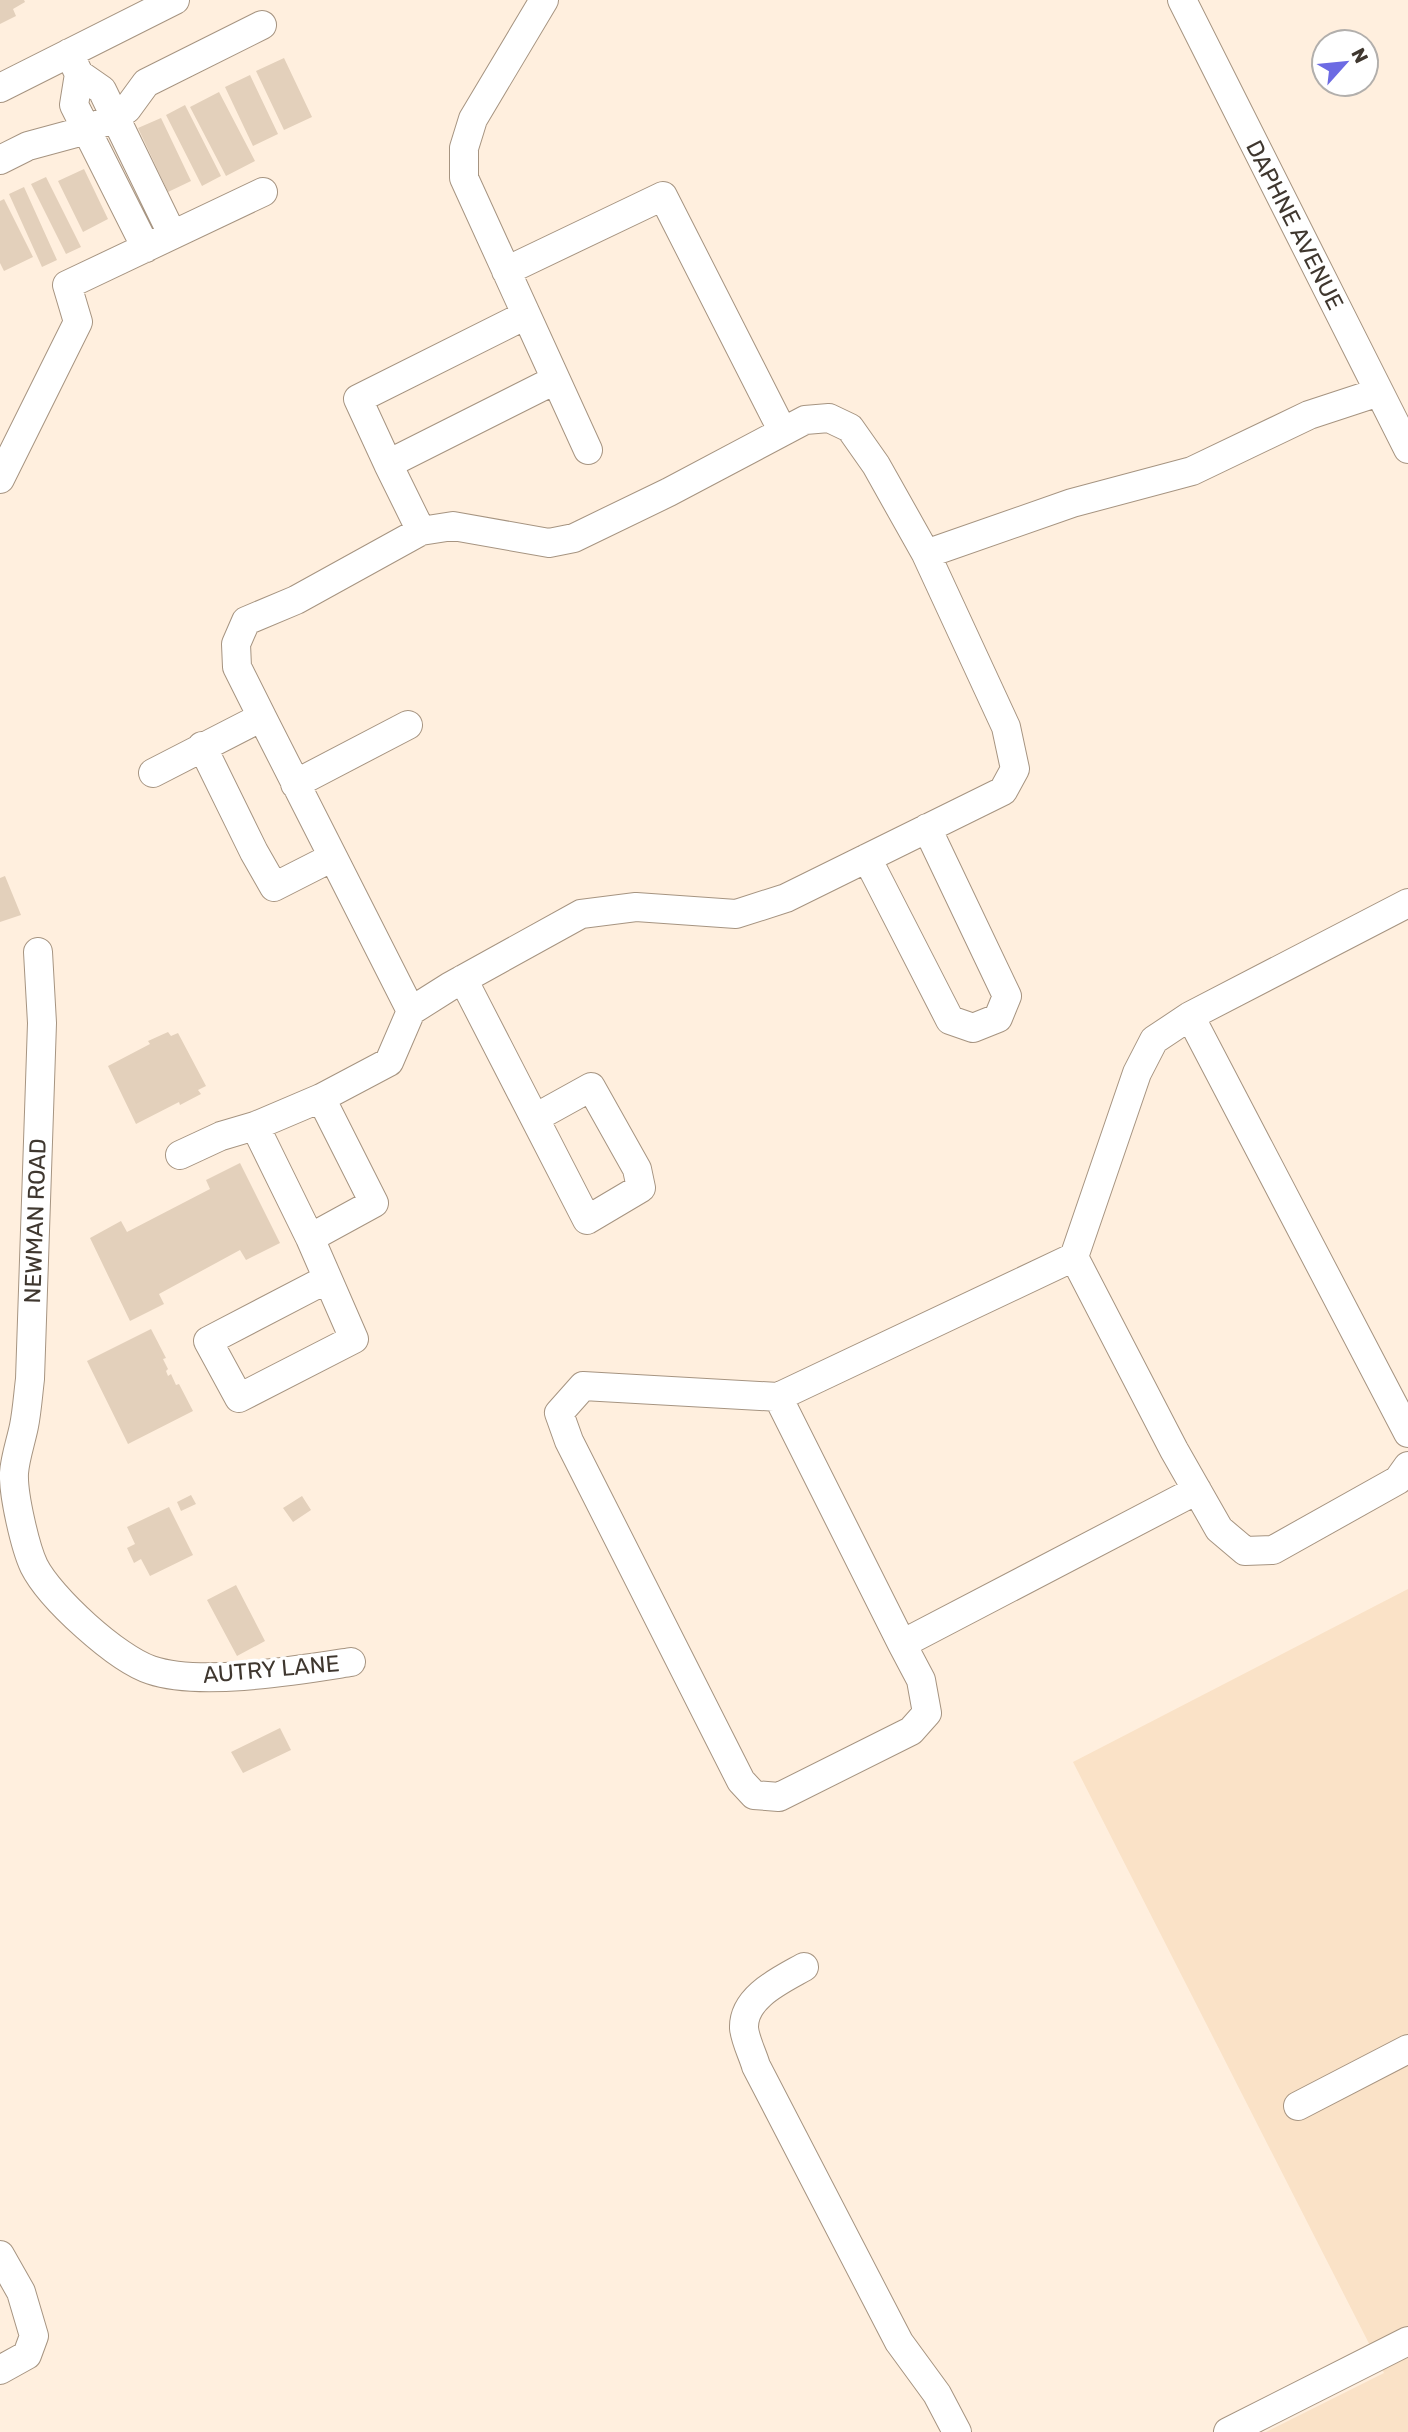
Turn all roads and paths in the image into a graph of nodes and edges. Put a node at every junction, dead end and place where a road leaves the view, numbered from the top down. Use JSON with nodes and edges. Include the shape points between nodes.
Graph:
{"nodes":[{"id":1,"x":175,"y":0,"type":"edge"},
{"id":2,"x":544,"y":0,"type":"edge"},
{"id":3,"x":1182,"y":0,"type":"edge"},
{"id":4,"x":262,"y":25,"type":"dead end"},
{"id":5,"x":74,"y":64,"type":"junction"},
{"id":6,"x":0,"y":88,"type":"edge"},
{"id":7,"x":114,"y":117,"type":"junction"},
{"id":8,"x":87,"y":130,"type":"junction"},
{"id":9,"x":0,"y":160,"type":"edge"},
{"id":10,"x":263,"y":192,"type":"dead end"},
{"id":11,"x":172,"y":234,"type":"junction"},
{"id":12,"x":146,"y":248,"type":"junction"},
{"id":13,"x":506,"y":271,"type":"junction"},
{"id":14,"x":526,"y":315,"type":"junction"},
{"id":15,"x":555,"y":380,"type":"junction"},
{"id":16,"x":1379,"y":393,"type":"junction"},
{"id":17,"x":782,"y":430,"type":"junction"},
{"id":18,"x":1408,"y":449,"type":"edge"},
{"id":19,"x":588,"y":450,"type":"dead end"},
{"id":20,"x":388,"y":464,"type":"junction"},
{"id":21,"x":0,"y":479,"type":"edge"},
{"id":22,"x":421,"y":531,"type":"junction"},
{"id":23,"x":926,"y":554,"type":"junction"},
{"id":24,"x":261,"y":717,"type":"junction"},
{"id":25,"x":408,"y":725,"type":"dead end"},
{"id":26,"x":202,"y":746,"type":"junction"},
{"id":27,"x":153,"y":773,"type":"dead end"},
{"id":28,"x":295,"y":784,"type":"junction"},
{"id":29,"x":927,"y":828,"type":"junction"},
{"id":30,"x":333,"y":857,"type":"junction"},
{"id":31,"x":867,"y":858,"type":"junction"},
{"id":32,"x":1408,"y":903,"type":"edge"},
{"id":33,"x":38,"y":952,"type":"dead end"},
{"id":34,"x":463,"y":979,"type":"junction"},
{"id":35,"x":411,"y":1011,"type":"junction"},
{"id":36,"x":1190,"y":1016,"type":"junction"},
{"id":37,"x":321,"y":1098,"type":"junction"},
{"id":38,"x":535,"y":1118,"type":"junction"},
{"id":39,"x":255,"y":1126,"type":"junction"},
{"id":40,"x":180,"y":1155,"type":"dead end"},
{"id":41,"x":310,"y":1238,"type":"junction"},
{"id":42,"x":1074,"y":1257,"type":"junction"},
{"id":43,"x":327,"y":1279,"type":"junction"},
{"id":44,"x":778,"y":1397,"type":"junction"},
{"id":45,"x":1408,"y":1433,"type":"edge"},
{"id":46,"x":1408,"y":1466,"type":"edge"},
{"id":47,"x":7,"y":1475,"type":"edge"},
{"id":48,"x":1197,"y":1490,"type":"junction"},
{"id":49,"x":902,"y":1644,"type":"junction"},
{"id":50,"x":351,"y":1662,"type":"dead end"},
{"id":51,"x":804,"y":1967,"type":"dead end"},
{"id":52,"x":1408,"y":2049,"type":"edge"},
{"id":53,"x":1298,"y":2106,"type":"dead end"},
{"id":54,"x":0,"y":2255,"type":"edge"},
{"id":55,"x":1408,"y":2341,"type":"edge"},
{"id":56,"x":0,"y":2370,"type":"edge"},
{"id":57,"x":957,"y":2432,"type":"edge"},
{"id":58,"x":1228,"y":2432,"type":"edge"}],
"edges":[{"from":1,"to":5,"type":"street"},
{"from":2,"to":13,"type":"street","via":[[473,119],[464,148],[464,178]]},
{"from":3,"to":16,"type":"street","name":"DAPHNE AVENUE"},
{"from":4,"to":7,"type":"street","via":[[146,83],[127,110]]},
{"from":5,"to":6,"type":"street"},
{"from":5,"to":7,"type":"street","via":[[102,90]]},
{"from":5,"to":8,"type":"street","via":[[75,105]]},
{"from":7,"to":8,"type":"street"},
{"from":7,"to":11,"type":"street"},
{"from":8,"to":9,"type":"street","via":[[28,146]]},
{"from":8,"to":12,"type":"street"},
{"from":10,"to":11,"type":"street"},
{"from":11,"to":12,"type":"street"},
{"from":12,"to":21,"type":"street","via":[[67,285],[78,322]]},
{"from":13,"to":14,"type":"street"},
{"from":13,"to":17,"type":"street","via":[[663,196]]},
{"from":14,"to":15,"type":"street"},
{"from":14,"to":20,"type":"street","via":[[358,399]]},
{"from":15,"to":19,"type":"street"},
{"from":15,"to":20,"type":"street"},
{"from":16,"to":18,"type":"street","name":"DAPHNE AVENUE"},
{"from":16,"to":23,"type":"street","via":[[1309,415],[1192,471],[1072,503]]},
{"from":17,"to":22,"type":"street","via":[[575,538],[549,543],[453,526]]},
{"from":17,"to":23,"type":"street","via":[[804,420],[829,418],[850,428]]},
{"from":20,"to":22,"type":"street"},
{"from":22,"to":24,"type":"street","via":[[296,600],[246,621],[236,644],[237,667]]},
{"from":23,"to":29,"type":"street","via":[[1006,727],[1015,769],[1003,791]]},
{"from":24,"to":26,"type":"street"},
{"from":24,"to":28,"type":"street"},
{"from":25,"to":28,"type":"street"},
{"from":26,"to":27,"type":"street"},
{"from":26,"to":30,"type":"street","via":[[274,887]]},
{"from":28,"to":30,"type":"street"},
{"from":29,"to":31,"type":"street"},
{"from":29,"to":31,"type":"street","via":[[1007,996],[998,1018],[973,1028],[950,1020]]},
{"from":30,"to":35,"type":"street"},
{"from":31,"to":34,"type":"street","via":[[786,898],[736,914],[636,907],[581,914]]},
{"from":32,"to":36,"type":"street"},
{"from":33,"to":47,"type":"street","name":"NEWMAN ROAD","via":[[42,1023],[30,1379],[24,1426]]},
{"from":34,"to":35,"type":"street"},
{"from":34,"to":38,"type":"street"},
{"from":35,"to":37,"type":"street","via":[[389,1062]]},
{"from":36,"to":42,"type":"street","via":[[1154,1040],[1137,1073]]},
{"from":36,"to":45,"type":"street"},
{"from":37,"to":39,"type":"street"},
{"from":37,"to":41,"type":"street","via":[[374,1203]]},
{"from":38,"to":38,"type":"street","via":[[587,1220],[641,1188],[637,1169],[591,1087]]},
{"from":39,"to":40,"type":"street"},
{"from":39,"to":41,"type":"street"},
{"from":41,"to":43,"type":"street"},
{"from":42,"to":44,"type":"street"},
{"from":42,"to":48,"type":"street"},
{"from":43,"to":43,"type":"street","via":[[354,1339],[239,1398],[208,1341]]},
{"from":44,"to":49,"type":"street"},
{"from":44,"to":49,"type":"street","via":[[583,1386],[559,1413],[741,1781],[754,1795],[779,1797],[911,1731],[927,1713],[921,1681]]},
{"from":46,"to":48,"type":"street","via":[[1398,1480],[1273,1550],[1245,1551],[1220,1529]]},
{"from":47,"to":50,"type":"street","name":"AUTRY LANE","via":[[33,1564],[44,1583],[110,1646],[151,1670],[200,1678]]},
{"from":48,"to":49,"type":"street"},
{"from":51,"to":57,"type":"street","via":[[765,1990],[751,2005],[744,2028],[752,2053],[900,2342]]},
{"from":52,"to":53,"type":"street"},
{"from":54,"to":56,"type":"street","via":[[21,2292],[34,2336],[27,2356]]},
{"from":55,"to":58,"type":"street"}]}
